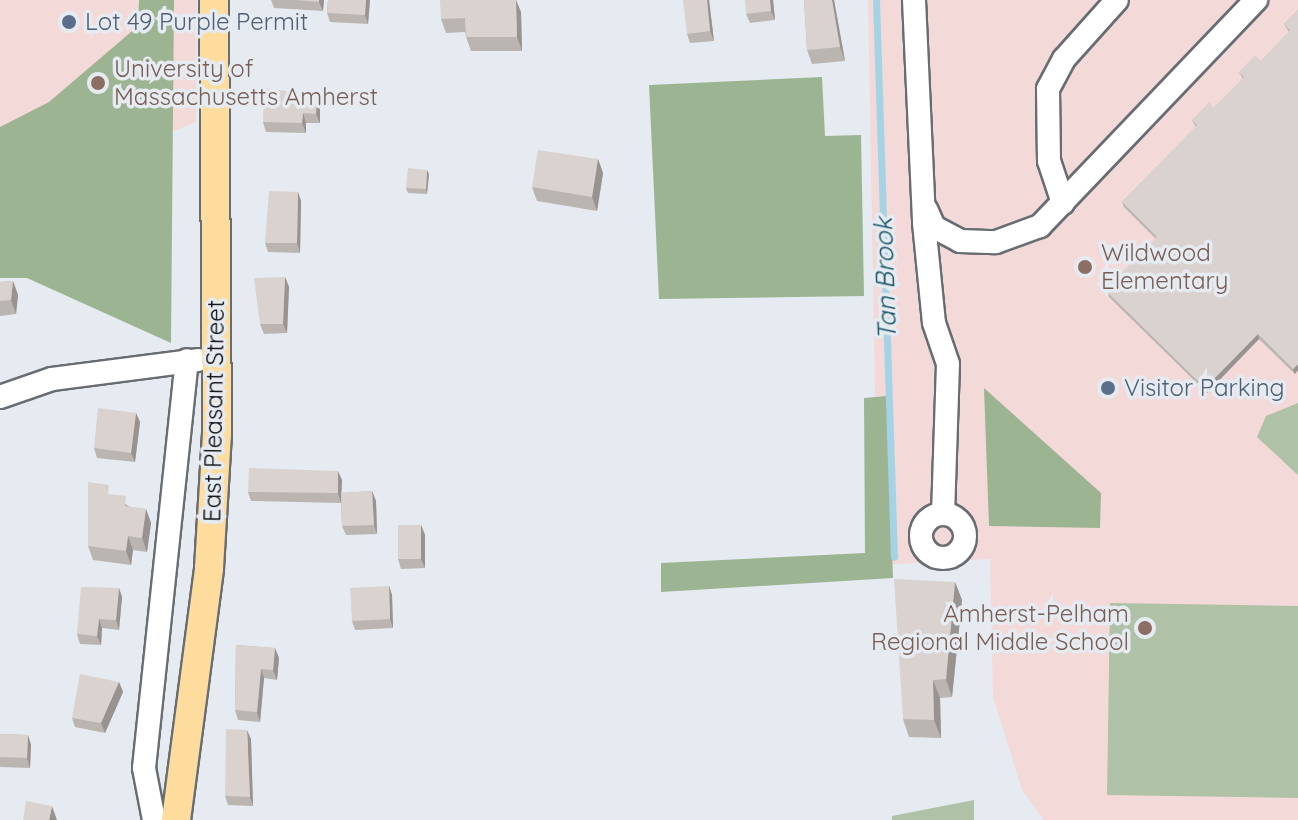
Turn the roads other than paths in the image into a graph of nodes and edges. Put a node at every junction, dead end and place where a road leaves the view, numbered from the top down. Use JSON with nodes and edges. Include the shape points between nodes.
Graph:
{"nodes":[{"id":1,"x":214,"y":0,"type":"edge"},
{"id":2,"x":914,"y":0,"type":"edge"},
{"id":3,"x":1117,"y":0,"type":"edge"},
{"id":4,"x":1256,"y":0,"type":"edge"},
{"id":5,"x":924,"y":200,"type":"junction"},
{"id":6,"x":1063,"y":203,"type":"junction"},
{"id":7,"x":217,"y":359,"type":"junction"},
{"id":8,"x":187,"y":360,"type":"junction"},
{"id":9,"x":0,"y":397,"type":"edge"},
{"id":10,"x":943,"y":514,"type":"dead end"},
{"id":11,"x":154,"y":820,"type":"edge"},
{"id":12,"x":176,"y":820,"type":"edge"}],
"edges":[{"from":1,"to":7,"type":"main road","name":"East Pleasant Street"},
{"from":2,"to":5,"type":"street"},
{"from":3,"to":6,"type":"street","via":[[1064,59],[1048,89],[1049,161]]},
{"from":4,"to":6,"type":"street"},
{"from":5,"to":6,"type":"street","via":[[946,236],[996,242],[1040,226]]},
{"from":5,"to":10,"type":"street","via":[[934,323],[948,364]]},
{"from":7,"to":8,"type":"street"},
{"from":7,"to":12,"type":"main road","name":"East Pleasant Street","via":[[209,568]]},
{"from":8,"to":9,"type":"street","via":[[52,379]]},
{"from":8,"to":11,"type":"street","via":[[144,768]]}]}
